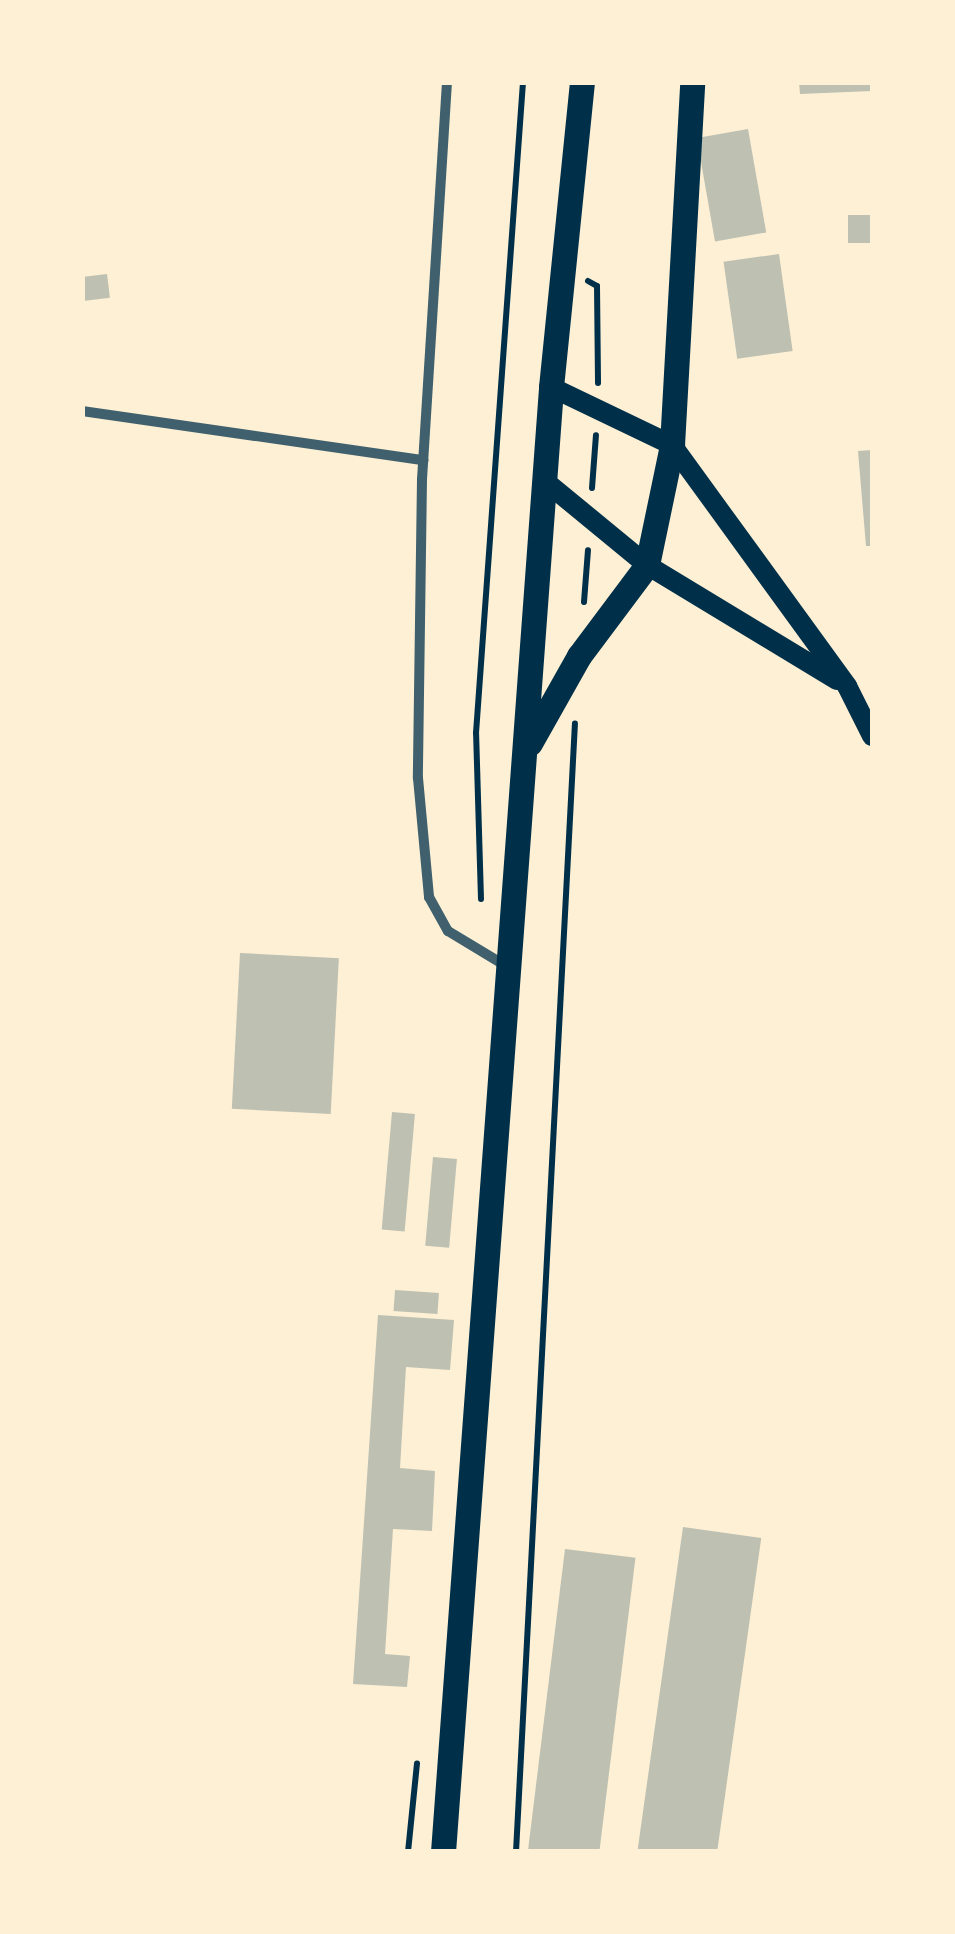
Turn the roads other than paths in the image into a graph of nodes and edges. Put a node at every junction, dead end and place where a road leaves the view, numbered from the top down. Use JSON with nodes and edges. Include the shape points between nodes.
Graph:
{"nodes":[{"id":1,"x":447,"y":82,"type":"edge"},
{"id":2,"x":582,"y":82,"type":"edge"},
{"id":3,"x":692,"y":82,"type":"edge"},
{"id":4,"x":551,"y":386,"type":"junction"},
{"id":5,"x":82,"y":412,"type":"edge"},
{"id":6,"x":672,"y":445,"type":"junction"},
{"id":7,"x":423,"y":460,"type":"junction"},
{"id":8,"x":546,"y":482,"type":"junction"},
{"id":9,"x":647,"y":565,"type":"junction"},
{"id":10,"x":848,"y":686,"type":"junction"},
{"id":11,"x":872,"y":736,"type":"edge"},
{"id":12,"x":525,"y":752,"type":"junction"},
{"id":13,"x":512,"y":969,"type":"junction"},
{"id":14,"x":443,"y":1852,"type":"edge"}],
"edges":[{"from":1,"to":7,"type":"street"},
{"from":2,"to":4,"type":"main road"},
{"from":3,"to":6,"type":"main road"},
{"from":4,"to":6,"type":"main road"},
{"from":4,"to":8,"type":"main road"},
{"from":5,"to":7,"type":"street"},
{"from":6,"to":9,"type":"main road"},
{"from":6,"to":10,"type":"main road"},
{"from":7,"to":13,"type":"street","via":[[418,778],[429,898],[448,931]]},
{"from":8,"to":9,"type":"main road"},
{"from":8,"to":12,"type":"main road"},
{"from":9,"to":10,"type":"main road"},
{"from":9,"to":12,"type":"main road","via":[[580,656]]},
{"from":10,"to":11,"type":"main road"},
{"from":12,"to":13,"type":"main road"},
{"from":13,"to":14,"type":"main road"}]}
